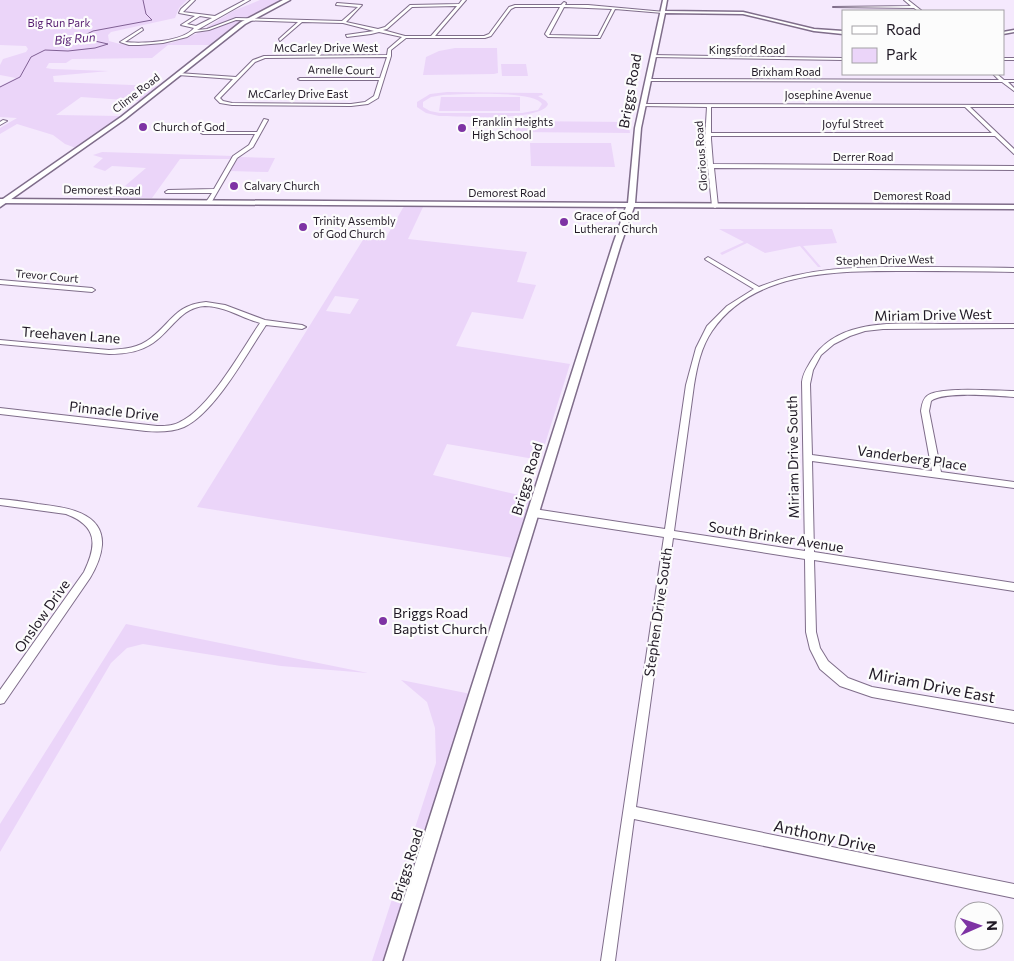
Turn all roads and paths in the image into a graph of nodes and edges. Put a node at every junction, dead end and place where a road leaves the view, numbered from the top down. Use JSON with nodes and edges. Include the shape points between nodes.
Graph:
{"nodes":[{"id":1,"x":193,"y":0,"type":"edge"},
{"id":2,"x":248,"y":0,"type":"edge"},
{"id":3,"x":287,"y":0,"type":"edge"},
{"id":4,"x":464,"y":0,"type":"edge"},
{"id":5,"x":566,"y":0,"type":"edge"},
{"id":6,"x":665,"y":0,"type":"edge"},
{"id":7,"x":906,"y":0,"type":"edge"},
{"id":8,"x":337,"y":4,"type":"dead end"},
{"id":9,"x":460,"y":5,"type":"junction"},
{"id":10,"x":562,"y":6,"type":"junction"},
{"id":11,"x":835,"y":7,"type":"dead end"},
{"id":12,"x":915,"y":7,"type":"junction"},
{"id":13,"x":614,"y":8,"type":"junction"},
{"id":14,"x":919,"y":10,"type":"edge"},
{"id":15,"x":662,"y":12,"type":"junction"},
{"id":16,"x":199,"y":15,"type":"junction"},
{"id":17,"x":217,"y":17,"type":"junction"},
{"id":18,"x":248,"y":20,"type":"junction"},
{"id":19,"x":301,"y":21,"type":"junction"},
{"id":20,"x":342,"y":22,"type":"junction"},
{"id":21,"x":142,"y":29,"type":"dead end"},
{"id":22,"x":197,"y":29,"type":"junction"},
{"id":23,"x":378,"y":31,"type":"junction"},
{"id":24,"x":842,"y":33,"type":"edge"},
{"id":25,"x":347,"y":36,"type":"dead end"},
{"id":26,"x":405,"y":37,"type":"junction"},
{"id":27,"x":432,"y":37,"type":"junction"},
{"id":28,"x":280,"y":40,"type":"dead end"},
{"id":29,"x":165,"y":43,"type":"joint"},
{"id":30,"x":389,"y":56,"type":"junction"},
{"id":31,"x":652,"y":56,"type":"junction"},
{"id":32,"x":842,"y":59,"type":"edge"},
{"id":33,"x":178,"y":74,"type":"junction"},
{"id":34,"x":996,"y":75,"type":"edge"},
{"id":35,"x":236,"y":78,"type":"junction"},
{"id":36,"x":300,"y":79,"type":"dead end"},
{"id":37,"x":381,"y":79,"type":"junction"},
{"id":38,"x":648,"y":80,"type":"junction"},
{"id":39,"x":1004,"y":81,"type":"junction"},
{"id":40,"x":1014,"y":81,"type":"edge"},
{"id":41,"x":1014,"y":90,"type":"edge"},
{"id":42,"x":643,"y":105,"type":"junction"},
{"id":43,"x":709,"y":105,"type":"junction"},
{"id":44,"x":966,"y":106,"type":"junction"},
{"id":45,"x":1014,"y":106,"type":"edge"},
{"id":46,"x":266,"y":120,"type":"dead end"},
{"id":47,"x":203,"y":133,"type":"dead end"},
{"id":48,"x":258,"y":133,"type":"junction"},
{"id":49,"x":708,"y":134,"type":"junction"},
{"id":50,"x":997,"y":135,"type":"junction"},
{"id":51,"x":1014,"y":152,"type":"edge"},
{"id":52,"x":711,"y":166,"type":"junction"},
{"id":53,"x":1014,"y":168,"type":"edge"},
{"id":54,"x":216,"y":191,"type":"junction"},
{"id":55,"x":168,"y":192,"type":"dead end"},
{"id":56,"x":2,"y":202,"type":"edge"},
{"id":57,"x":209,"y":202,"type":"junction"},
{"id":58,"x":630,"y":206,"type":"junction"},
{"id":59,"x":715,"y":206,"type":"junction"},
{"id":60,"x":1014,"y":207,"type":"edge"},
{"id":61,"x":708,"y":259,"type":"dead end"},
{"id":62,"x":1014,"y":270,"type":"edge"},
{"id":63,"x":0,"y":282,"type":"edge"},
{"id":64,"x":758,"y":289,"type":"junction"},
{"id":65,"x":92,"y":290,"type":"dead end"},
{"id":66,"x":264,"y":322,"type":"junction"},
{"id":67,"x":1014,"y":326,"type":"edge"},
{"id":68,"x":302,"y":327,"type":"dead end"},
{"id":69,"x":0,"y":342,"type":"edge"},
{"id":70,"x":826,"y":346,"type":"joint"},
{"id":71,"x":1014,"y":394,"type":"edge"},
{"id":72,"x":0,"y":412,"type":"edge"},
{"id":73,"x":807,"y":458,"type":"junction"},
{"id":74,"x":937,"y":475,"type":"junction"},
{"id":75,"x":1014,"y":485,"type":"edge"},
{"id":76,"x":0,"y":502,"type":"edge"},
{"id":77,"x":534,"y":513,"type":"junction"},
{"id":78,"x":669,"y":534,"type":"junction"},
{"id":79,"x":98,"y":544,"type":"joint"},
{"id":80,"x":809,"y":556,"type":"junction"},
{"id":81,"x":1014,"y":587,"type":"edge"},
{"id":82,"x":844,"y":682,"type":"joint"},
{"id":83,"x":0,"y":700,"type":"edge"},
{"id":84,"x":1014,"y":717,"type":"edge"},
{"id":85,"x":629,"y":812,"type":"junction"},
{"id":86,"x":1014,"y":891,"type":"edge"},
{"id":87,"x":393,"y":961,"type":"edge"},
{"id":88,"x":608,"y":961,"type":"edge"}],
"edges":[{"from":1,"to":16,"type":"street","via":[[181,12]]},
{"from":2,"to":17,"type":"street"},
{"from":3,"to":18,"type":"main road","name":"Clime Road"},
{"from":4,"to":9,"type":"street"},
{"from":5,"to":10,"type":"street"},
{"from":6,"to":15,"type":"street","name":"Briggs Road"},
{"from":7,"to":12,"type":"street"},
{"from":8,"to":20,"type":"street","via":[[361,6]]},
{"from":9,"to":23,"type":"street","via":[[411,6]]},
{"from":9,"to":27,"type":"street"},
{"from":10,"to":13,"type":"street"},
{"from":10,"to":13,"type":"street","via":[[546,34],[553,37],[601,36]]},
{"from":10,"to":27,"type":"street","via":[[511,7],[487,37]]},
{"from":11,"to":12,"type":"street"},
{"from":12,"to":14,"type":"street"},
{"from":13,"to":15,"type":"street"},
{"from":15,"to":24,"type":"street","via":[[743,13],[814,30]]},
{"from":15,"to":31,"type":"street","name":"Briggs Road"},
{"from":16,"to":17,"type":"street"},
{"from":16,"to":22,"type":"street","via":[[183,25]]},
{"from":17,"to":22,"type":"street"},
{"from":18,"to":19,"type":"street"},
{"from":18,"to":22,"type":"street","via":[[231,20],[212,29]]},
{"from":18,"to":33,"type":"main road","name":"Clime Road"},
{"from":19,"to":20,"type":"street"},
{"from":19,"to":28,"type":"street"},
{"from":20,"to":23,"type":"street"},
{"from":21,"to":29,"type":"street","via":[[123,43]]},
{"from":22,"to":29,"type":"street"},
{"from":23,"to":25,"type":"street"},
{"from":23,"to":26,"type":"street"},
{"from":26,"to":27,"type":"street"},
{"from":26,"to":30,"type":"street","via":[[392,46]]},
{"from":30,"to":35,"type":"street","name":"McCarley Drive West","via":[[264,57]]},
{"from":30,"to":37,"type":"street"},
{"from":31,"to":32,"type":"street","name":"Kingsford Road"},
{"from":31,"to":38,"type":"street","name":"Briggs Road"},
{"from":33,"to":35,"type":"street"},
{"from":33,"to":56,"type":"main road","name":"Clime Road","via":[[101,134]]},
{"from":34,"to":39,"type":"street"},
{"from":35,"to":37,"type":"street","name":"McCarley Drive East","via":[[218,94],[219,101],[232,104],[351,105],[376,96]]},
{"from":36,"to":37,"type":"street","name":"Arnelle Court"},
{"from":38,"to":39,"type":"street","name":"Brixham Road"},
{"from":38,"to":42,"type":"street","name":"Briggs Road"},
{"from":39,"to":40,"type":"street","name":"Brixham Road"},
{"from":39,"to":41,"type":"street"},
{"from":42,"to":43,"type":"street","name":"Josephine Avenue"},
{"from":42,"to":58,"type":"street","name":"Briggs Road"},
{"from":43,"to":44,"type":"street","name":"Josephine Avenue"},
{"from":43,"to":49,"type":"street","name":"Glorious Road"},
{"from":44,"to":45,"type":"street","name":"Josephine Avenue"},
{"from":44,"to":50,"type":"street"},
{"from":46,"to":48,"type":"street"},
{"from":47,"to":48,"type":"street"},
{"from":48,"to":54,"type":"street","via":[[251,146],[235,157]]},
{"from":49,"to":50,"type":"street","name":"Joyful Street"},
{"from":49,"to":52,"type":"street","name":"Glorious Road"},
{"from":50,"to":51,"type":"street"},
{"from":52,"to":53,"type":"street","name":"Derrer Road"},
{"from":52,"to":59,"type":"street","name":"Glorious Road"},
{"from":54,"to":55,"type":"street"},
{"from":54,"to":57,"type":"street"},
{"from":56,"to":57,"type":"street","name":"Demorest Road"},
{"from":57,"to":58,"type":"street","name":"Demorest Road"},
{"from":58,"to":59,"type":"street","name":"Demorest Road"},
{"from":58,"to":77,"type":"street","name":"Briggs Road"},
{"from":59,"to":60,"type":"street","name":"Demorest Road"},
{"from":61,"to":64,"type":"street"},
{"from":62,"to":64,"type":"street","name":"Stephen Drive West","via":[[844,269],[811,273]]},
{"from":63,"to":65,"type":"street","name":"Trevor Court"},
{"from":64,"to":78,"type":"street","name":"Stephen Drive South","via":[[734,304],[710,328],[696,354]]},
{"from":66,"to":68,"type":"street","name":"Treehaven Lane"},
{"from":66,"to":69,"type":"street","name":"Treehaven Lane","via":[[203,304],[184,310],[147,344],[124,352]]},
{"from":66,"to":72,"type":"street","name":"Pinnacle Drive","via":[[205,407],[188,422],[175,428],[146,428]]},
{"from":67,"to":70,"type":"street","name":"Miriam Drive West","via":[[887,326],[855,332]]},
{"from":70,"to":73,"type":"street","name":"Miriam Drive South","via":[[808,371]]},
{"from":71,"to":74,"type":"street","via":[[931,396],[925,411]]},
{"from":73,"to":74,"type":"street","name":"Vanderberg Place"},
{"from":73,"to":80,"type":"street","name":"Miriam Drive South"},
{"from":74,"to":75,"type":"street","name":"Vanderberg Place"},
{"from":76,"to":79,"type":"street","via":[[78,514],[94,528]]},
{"from":77,"to":78,"type":"street","name":"South Brinker Avenue"},
{"from":77,"to":87,"type":"street","name":"Briggs Road"},
{"from":78,"to":80,"type":"street","name":"South Brinker Avenue"},
{"from":78,"to":85,"type":"street","name":"Stephen Drive South"},
{"from":79,"to":83,"type":"street","name":"Onslow Drive","via":[[94,564]]},
{"from":80,"to":81,"type":"street","name":"South Brinker Avenue"},
{"from":80,"to":82,"type":"street","name":"Miriam Drive South","via":[[811,632],[815,648],[824,665]]},
{"from":82,"to":84,"type":"street","name":"Miriam Drive East","via":[[872,692]]},
{"from":85,"to":86,"type":"street","name":"Anthony Drive"},
{"from":85,"to":88,"type":"street","name":"Stephen Drive South"}]}
